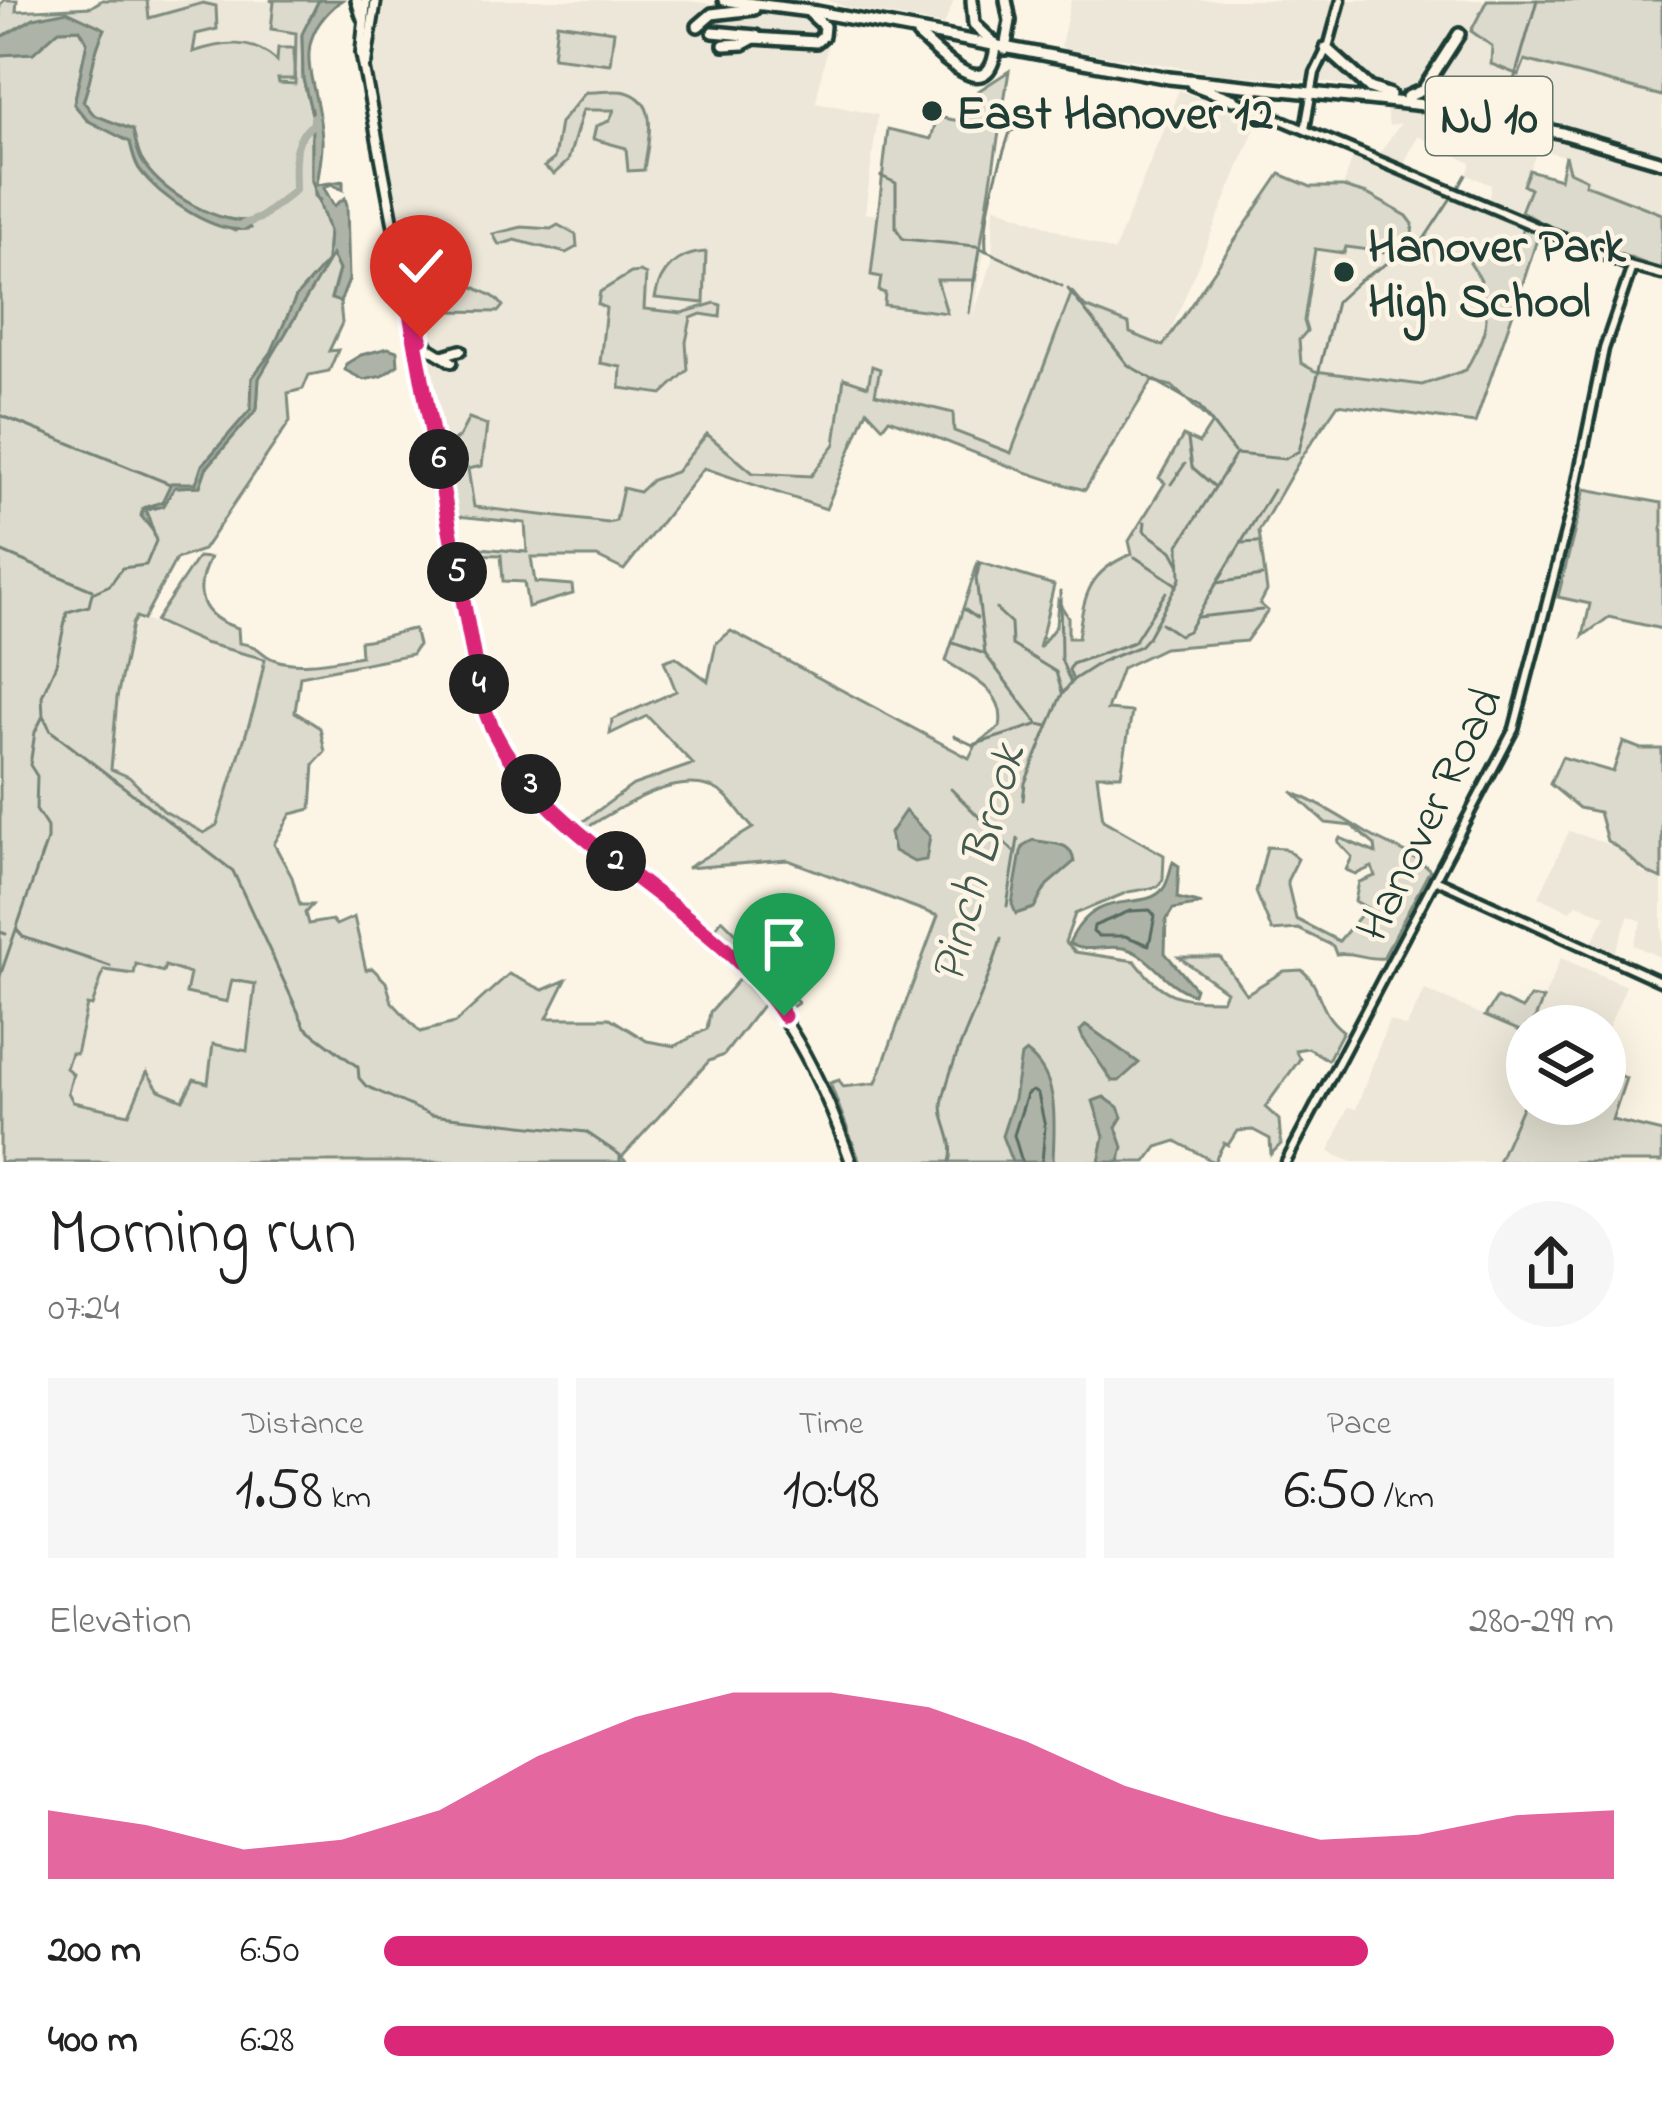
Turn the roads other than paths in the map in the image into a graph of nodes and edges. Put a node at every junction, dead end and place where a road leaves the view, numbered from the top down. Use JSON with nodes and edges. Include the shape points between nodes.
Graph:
{"nodes":[{"id":1,"x":357,"y":0,"type":"edge"},
{"id":2,"x":366,"y":0,"type":"edge"},
{"id":3,"x":376,"y":0,"type":"edge"},
{"id":4,"x":724,"y":0,"type":"edge"},
{"id":5,"x":972,"y":0,"type":"edge"},
{"id":6,"x":1006,"y":0,"type":"edge"},
{"id":7,"x":1341,"y":0,"type":"edge"},
{"id":8,"x":770,"y":3,"type":"edge"},
{"id":9,"x":807,"y":11,"type":"junction"},
{"id":10,"x":362,"y":16,"type":"junction"},
{"id":11,"x":911,"y":31,"type":"junction"},
{"id":12,"x":773,"y":40,"type":"junction"},
{"id":13,"x":743,"y":44,"type":"junction"},
{"id":14,"x":724,"y":45,"type":"dead end"},
{"id":15,"x":1000,"y":45,"type":"junction"},
{"id":16,"x":1326,"y":49,"type":"junction"},
{"id":17,"x":737,"y":60,"type":"dead end"},
{"id":18,"x":365,"y":76,"type":"junction"},
{"id":19,"x":1175,"y":78,"type":"junction"},
{"id":20,"x":1312,"y":89,"type":"junction"},
{"id":21,"x":1390,"y":95,"type":"junction"},
{"id":22,"x":1407,"y":97,"type":"junction"},
{"id":23,"x":1234,"y":100,"type":"joint"},
{"id":24,"x":1436,"y":101,"type":"junction"},
{"id":25,"x":1305,"y":129,"type":"junction"},
{"id":26,"x":1662,"y":159,"type":"edge"},
{"id":27,"x":1632,"y":267,"type":"junction"},
{"id":28,"x":1662,"y":275,"type":"edge"},
{"id":29,"x":406,"y":292,"type":"junction"},
{"id":30,"x":461,"y":350,"type":"dead end"},
{"id":31,"x":443,"y":355,"type":"junction"},
{"id":32,"x":452,"y":362,"type":"dead end"},
{"id":33,"x":1435,"y":879,"type":"junction"},
{"id":34,"x":1662,"y":982,"type":"edge"},
{"id":35,"x":851,"y":1162,"type":"edge"},
{"id":36,"x":1286,"y":1162,"type":"edge"}],
"edges":[{"from":1,"to":10,"type":"main road"},
{"from":2,"to":10,"type":"main road"},
{"from":3,"to":18,"type":"main road"},
{"from":4,"to":8,"type":"main road","number":"NJ 10"},
{"from":5,"to":15,"type":"main road","via":[[974,25]]},
{"from":6,"to":15,"type":"main road","via":[[1010,21]]},
{"from":7,"to":16,"type":"street"},
{"from":8,"to":9,"type":"main road","number":"NJ 10"},
{"from":8,"to":12,"type":"main road","via":[[720,12],[707,29]]},
{"from":8,"to":15,"type":"main road","number":"NJ 10"},
{"from":9,"to":11,"type":"main road","number":"NJ 10"},
{"from":9,"to":12,"type":"main road","via":[[822,22],[819,40]]},
{"from":10,"to":18,"type":"main road"},
{"from":11,"to":15,"type":"main road","number":"NJ 10"},
{"from":11,"to":15,"type":"main road","via":[[968,75],[989,68]]},
{"from":12,"to":13,"type":"main road"},
{"from":13,"to":14,"type":"main road"},
{"from":13,"to":17,"type":"main road"},
{"from":15,"to":19,"type":"main road","number":"NJ 10"},
{"from":15,"to":20,"type":"main road","number":"NJ 10"},
{"from":16,"to":20,"type":"street"},
{"from":16,"to":21,"type":"main road"},
{"from":18,"to":29,"type":"main road"},
{"from":19,"to":20,"type":"main road","number":"NJ 10"},
{"from":19,"to":23,"type":"main road"},
{"from":20,"to":21,"type":"main road","number":"NJ 10"},
{"from":20,"to":25,"type":"street"},
{"from":20,"to":26,"type":"main road","number":"NJ 10","via":[[1503,119]]},
{"from":21,"to":22,"type":"main road","number":"NJ 10"},
{"from":22,"to":24,"type":"main road","number":"NJ 10"},
{"from":22,"to":24,"type":"main road","via":[[1423,90],[1459,34],[1429,88]]},
{"from":23,"to":25,"type":"street"},
{"from":24,"to":26,"type":"main road","number":"NJ 10"},
{"from":25,"to":27,"type":"street"},
{"from":27,"to":28,"type":"street"},
{"from":27,"to":33,"type":"street","name":"Hanover Road","via":[[1600,364],[1514,729]]},
{"from":29,"to":31,"type":"main road","via":[[421,338]]},
{"from":29,"to":35,"type":"main road","via":[[481,697],[496,736],[556,810],[758,983],[788,1022]]},
{"from":30,"to":31,"type":"main road"},
{"from":31,"to":32,"type":"main road"},
{"from":33,"to":34,"type":"street"},
{"from":33,"to":36,"type":"street","name":"Hanover Road"}]}
